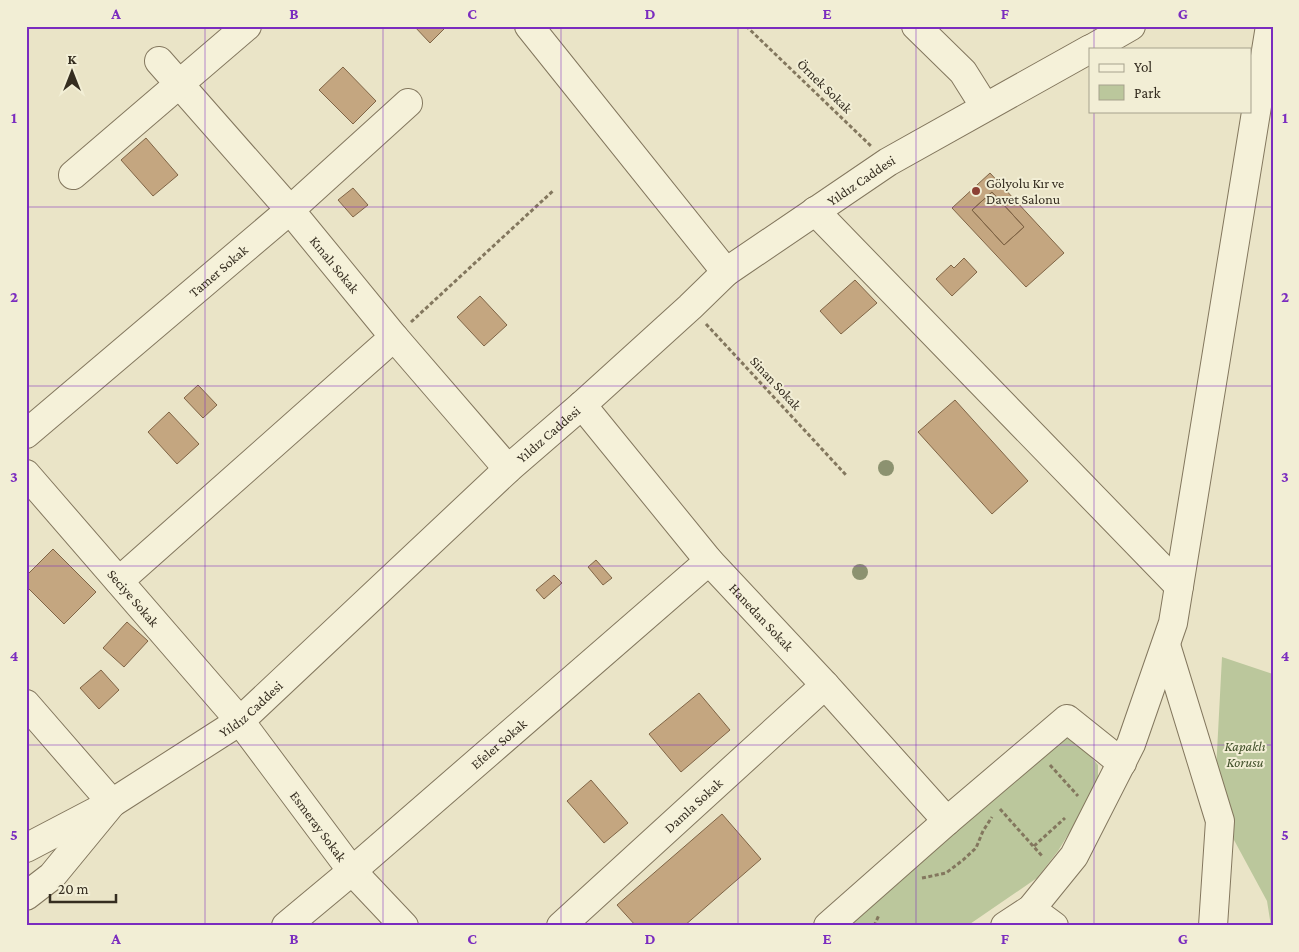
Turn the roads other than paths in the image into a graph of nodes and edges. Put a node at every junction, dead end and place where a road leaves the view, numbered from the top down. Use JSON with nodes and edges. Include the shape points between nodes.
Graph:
{"nodes":[{"id":1,"x":247,"y":26,"type":"edge"},
{"id":2,"x":529,"y":26,"type":"edge"},
{"id":3,"x":916,"y":26,"type":"edge"},
{"id":4,"x":1131,"y":26,"type":"edge"},
{"id":5,"x":1270,"y":26,"type":"edge"},
{"id":6,"x":1092,"y":48,"type":"edge"},
{"id":7,"x":1089,"y":50,"type":"edge"},
{"id":8,"x":159,"y":61,"type":"dead end"},
{"id":9,"x":180,"y":84,"type":"junction"},
{"id":10,"x":408,"y":103,"type":"dead end"},
{"id":11,"x":986,"y":107,"type":"junction"},
{"id":12,"x":73,"y":175,"type":"dead end"},
{"id":13,"x":290,"y":210,"type":"junction"},
{"id":14,"x":815,"y":211,"type":"junction"},
{"id":15,"x":726,"y":272,"type":"junction"},
{"id":16,"x":394,"y":337,"type":"junction"},
{"id":17,"x":582,"y":405,"type":"junction"},
{"id":18,"x":26,"y":434,"type":"edge"},
{"id":19,"x":508,"y":469,"type":"junction"},
{"id":20,"x":26,"y":474,"type":"edge"},
{"id":21,"x":709,"y":561,"type":"junction"},
{"id":22,"x":119,"y":581,"type":"junction"},
{"id":23,"x":1179,"y":586,"type":"junction"},
{"id":24,"x":1166,"y":645,"type":"junction"},
{"id":25,"x":825,"y":685,"type":"junction"},
{"id":26,"x":26,"y":704,"type":"edge"},
{"id":27,"x":240,"y":721,"type":"junction"},
{"id":28,"x":1122,"y":763,"type":"junction"},
{"id":29,"x":112,"y":803,"type":"junction"},
{"id":30,"x":947,"y":821,"type":"junction"},
{"id":31,"x":26,"y":848,"type":"edge"},
{"id":32,"x":352,"y":871,"type":"junction"},
{"id":33,"x":26,"y":896,"type":"edge"},
{"id":34,"x":1031,"y":909,"type":"junction"},
{"id":35,"x":286,"y":926,"type":"edge"},
{"id":36,"x":404,"y":926,"type":"edge"},
{"id":37,"x":561,"y":926,"type":"edge"},
{"id":38,"x":828,"y":926,"type":"edge"},
{"id":39,"x":1005,"y":926,"type":"edge"},
{"id":40,"x":1054,"y":926,"type":"edge"},
{"id":41,"x":1213,"y":926,"type":"edge"}],
"edges":[{"from":1,"to":9,"type":"street"},
{"from":2,"to":15,"type":"street"},
{"from":3,"to":11,"type":"street","via":[[963,72]]},
{"from":4,"to":6,"type":"street","name":"Yıldız Caddesi"},
{"from":5,"to":23,"type":"street"},
{"from":7,"to":11,"type":"street","name":"Yıldız Caddesi"},
{"from":8,"to":9,"type":"street","name":"Kınalı Sokak"},
{"from":9,"to":12,"type":"street"},
{"from":9,"to":13,"type":"street","name":"Kınalı Sokak"},
{"from":10,"to":13,"type":"street","name":"Tamer Sokak"},
{"from":11,"to":14,"type":"street","name":"Yıldız Caddesi","via":[[888,162]]},
{"from":13,"to":16,"type":"street","name":"Kınalı Sokak"},
{"from":13,"to":18,"type":"street","name":"Tamer Sokak"},
{"from":14,"to":15,"type":"street","name":"Yıldız Caddesi"},
{"from":14,"to":23,"type":"street"},
{"from":15,"to":17,"type":"street","name":"Yıldız Caddesi"},
{"from":16,"to":19,"type":"street","name":"Kınalı Sokak"},
{"from":16,"to":22,"type":"street"},
{"from":17,"to":19,"type":"street","name":"Yıldız Caddesi"},
{"from":17,"to":21,"type":"street","name":"Hanedan Sokak"},
{"from":19,"to":27,"type":"street","name":"Yıldız Caddesi"},
{"from":20,"to":22,"type":"street","name":"Seciye Sokak"},
{"from":21,"to":25,"type":"street","name":"Hanedan Sokak"},
{"from":21,"to":32,"type":"street","name":"Efeler Sokak"},
{"from":22,"to":27,"type":"street","name":"Seciye Sokak"},
{"from":23,"to":24,"type":"street"},
{"from":24,"to":28,"type":"street"},
{"from":24,"to":41,"type":"street","via":[[1220,821]]},
{"from":25,"to":30,"type":"street","name":"Hanedan Sokak"},
{"from":25,"to":37,"type":"street","name":"Damla Sokak"},
{"from":26,"to":29,"type":"street"},
{"from":27,"to":29,"type":"street","name":"Yıldız Caddesi"},
{"from":27,"to":32,"type":"street","name":"Esmeray Sokak"},
{"from":28,"to":30,"type":"street","via":[[1067,719]]},
{"from":28,"to":34,"type":"street","via":[[1074,856]]},
{"from":29,"to":31,"type":"street","name":"Yıldız Caddesi"},
{"from":29,"to":33,"type":"street","via":[[52,876]]},
{"from":30,"to":38,"type":"street"},
{"from":32,"to":35,"type":"street","name":"Efeler Sokak"},
{"from":32,"to":36,"type":"street","name":"Esmeray Sokak"},
{"from":34,"to":39,"type":"street"},
{"from":34,"to":40,"type":"street"}]}
